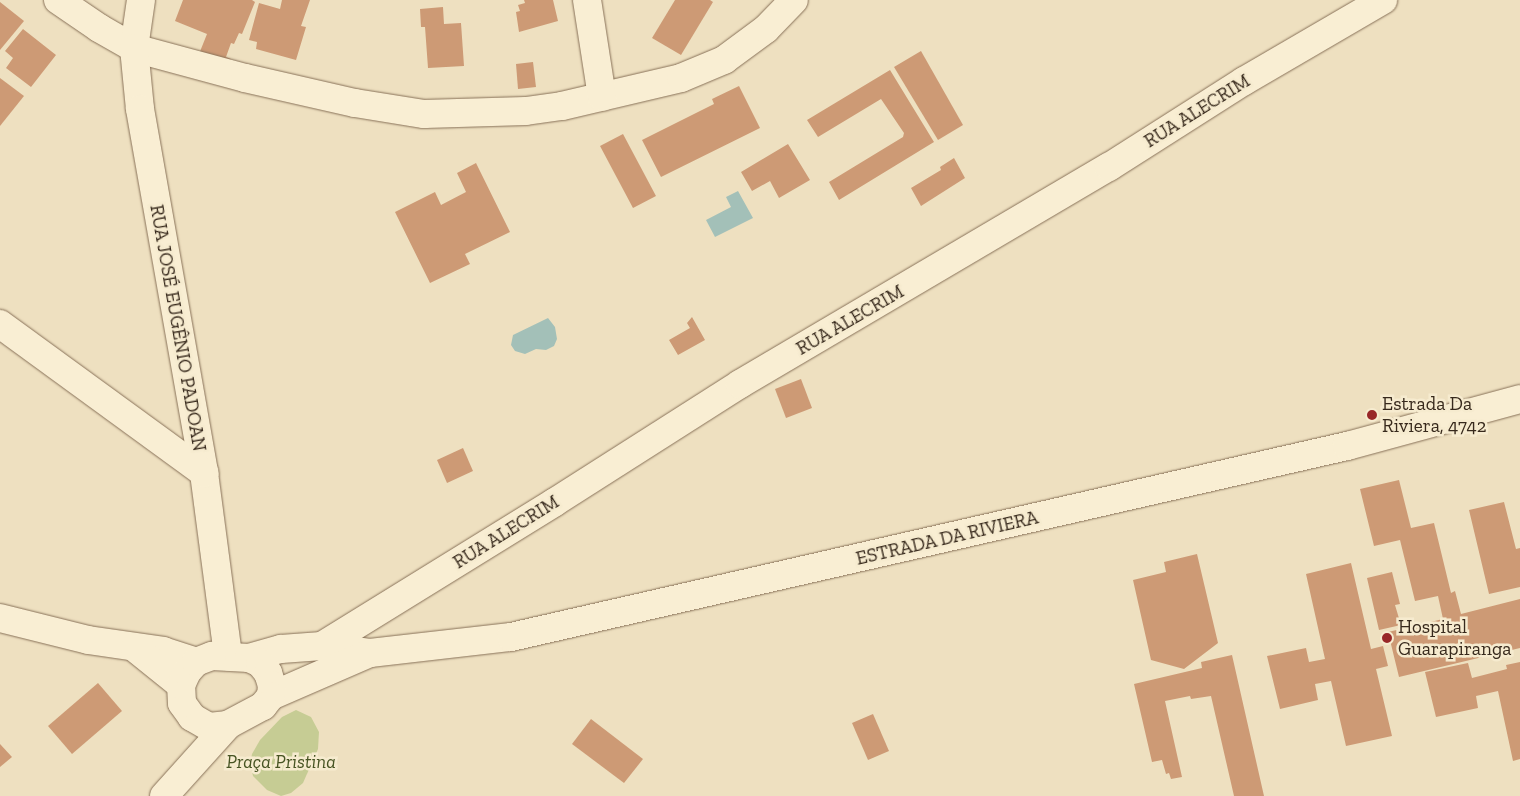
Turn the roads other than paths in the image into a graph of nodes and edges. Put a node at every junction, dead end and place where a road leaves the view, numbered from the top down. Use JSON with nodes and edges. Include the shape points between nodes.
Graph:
{"nodes":[{"id":1,"x":58,"y":0,"type":"edge"},
{"id":2,"x":141,"y":0,"type":"edge"},
{"id":3,"x":586,"y":0,"type":"edge"},
{"id":4,"x":794,"y":0,"type":"edge"},
{"id":5,"x":1383,"y":0,"type":"edge"},
{"id":6,"x":134,"y":48,"type":"junction"},
{"id":7,"x":602,"y":97,"type":"junction"},
{"id":8,"x":0,"y":324,"type":"edge"},
{"id":9,"x":1520,"y":399,"type":"edge"},
{"id":10,"x":204,"y":473,"type":"junction"},
{"id":11,"x":0,"y":618,"type":"edge"},
{"id":12,"x":322,"y":646,"type":"junction"},
{"id":13,"x":134,"y":647,"type":"junction"},
{"id":14,"x":370,"y":653,"type":"junction"},
{"id":15,"x":239,"y":657,"type":"junction"},
{"id":16,"x":196,"y":662,"type":"junction"},
{"id":17,"x":181,"y":685,"type":"junction"},
{"id":18,"x":272,"y":696,"type":"junction"},
{"id":19,"x":192,"y":717,"type":"junction"},
{"id":20,"x":228,"y":725,"type":"junction"},
{"id":21,"x":173,"y":786,"type":"edge"}],
"edges":[{"from":1,"to":6,"type":"street"},
{"from":2,"to":6,"type":"street","name":"RUA JOSÉ EUGÊNIO PADOAN"},
{"from":3,"to":7,"type":"street"},
{"from":4,"to":7,"type":"street","via":[[766,29],[724,60],[680,78]]},
{"from":5,"to":12,"type":"street","name":"RUA ALECRIM","via":[[1244,81],[1109,168],[740,384]]},
{"from":6,"to":7,"type":"street","via":[[355,103],[424,114],[526,111]]},
{"from":6,"to":10,"type":"street","name":"RUA JOSÉ EUGÊNIO PADOAN","via":[[141,118]]},
{"from":8,"to":10,"type":"street"},
{"from":9,"to":14,"type":"street","name":"ESTRADA DA RIVIERA","via":[[1347,446],[511,638]]},
{"from":10,"to":15,"type":"street","name":"RUA JOSÉ EUGÊNIO PADOAN"},
{"from":11,"to":13,"type":"street","via":[[88,640]]},
{"from":12,"to":14,"type":"street","name":"ESTRADA DA RIVIERA"},
{"from":12,"to":15,"type":"street","name":"ESTRADA DA RIVIERA"},
{"from":13,"to":16,"type":"street","via":[[163,651]]},
{"from":13,"to":17,"type":"street"},
{"from":14,"to":18,"type":"street","name":"ESTRADA DA RIVIERA"},
{"from":15,"to":16,"type":"street","via":[[212,656]]},
{"from":15,"to":18,"type":"street","via":[[260,664],[268,673]]},
{"from":16,"to":17,"type":"street"},
{"from":17,"to":19,"type":"street","via":[[182,703]]},
{"from":18,"to":20,"type":"street","via":[[262,706]]},
{"from":19,"to":20,"type":"street","via":[[209,726]]},
{"from":19,"to":21,"type":"street"},
{"from":20,"to":21,"type":"street"}]}
